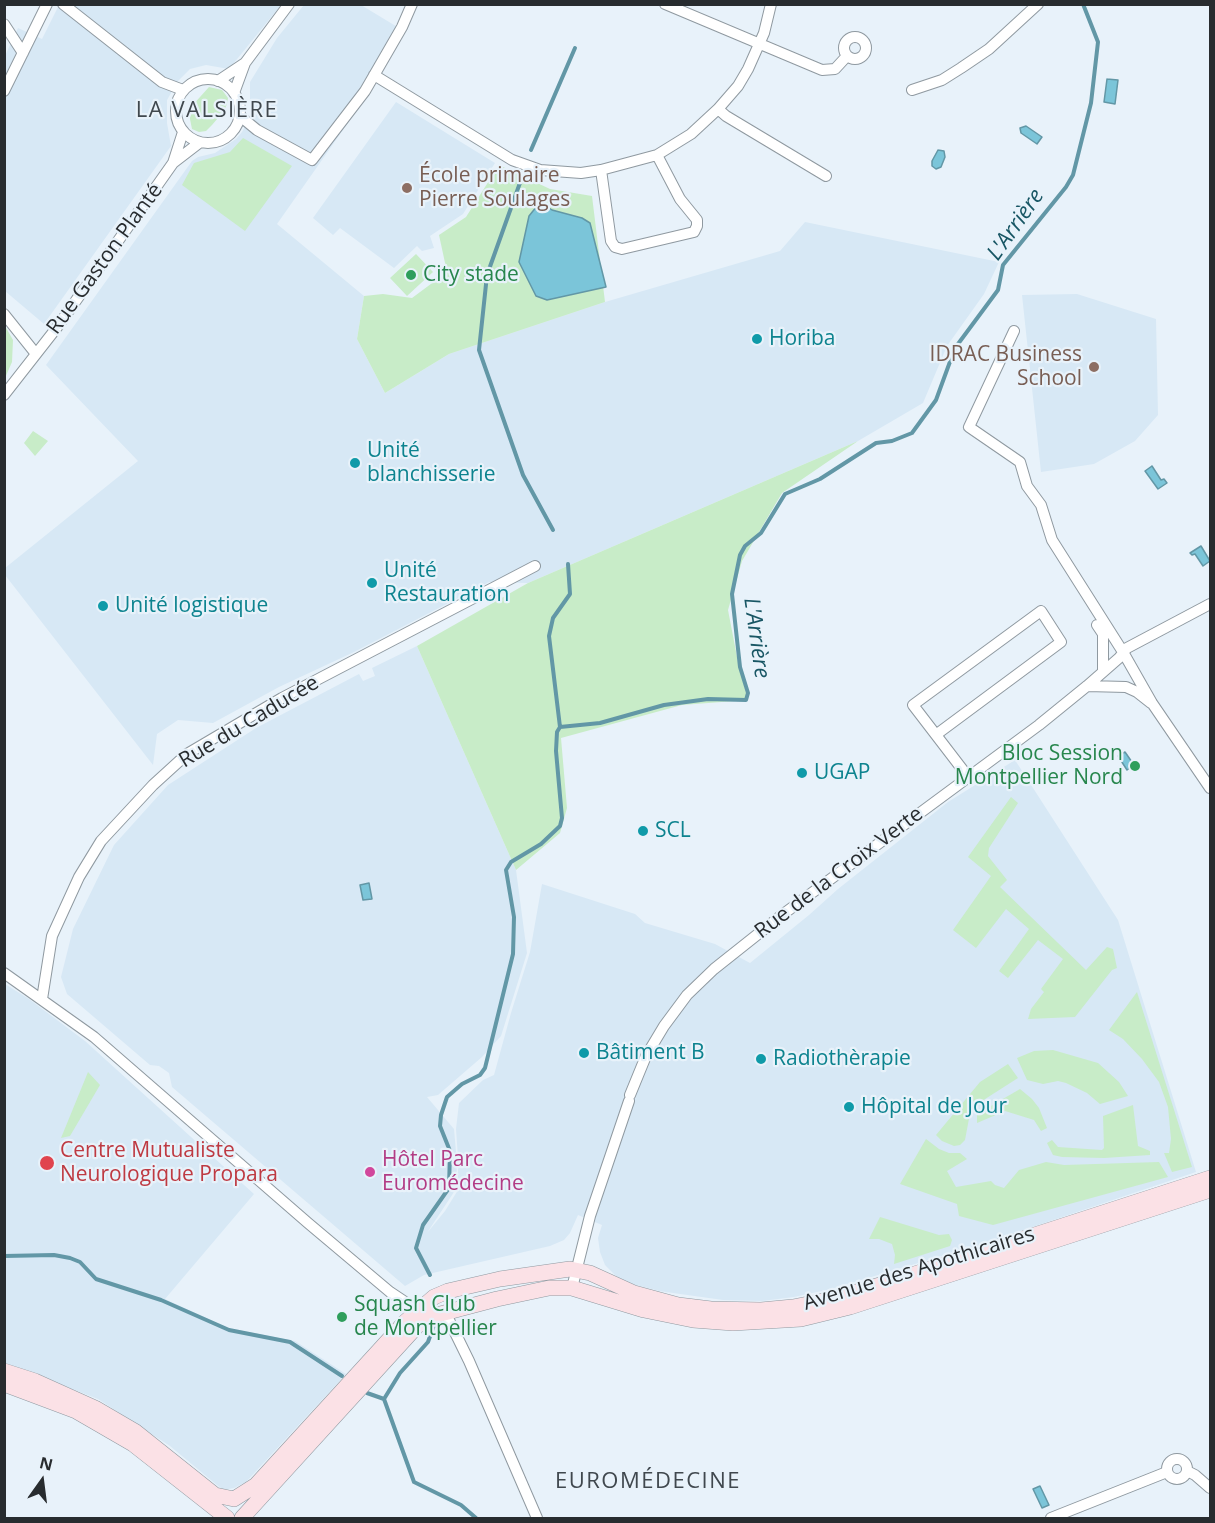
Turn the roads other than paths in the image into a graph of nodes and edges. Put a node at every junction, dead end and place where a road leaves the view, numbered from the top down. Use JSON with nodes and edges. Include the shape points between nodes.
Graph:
{"nodes":[{"id":1,"x":47,"y":4,"type":"edge"},
{"id":2,"x":63,"y":4,"type":"edge"},
{"id":3,"x":289,"y":4,"type":"edge"},
{"id":4,"x":412,"y":4,"type":"edge"},
{"id":5,"x":664,"y":4,"type":"edge"},
{"id":6,"x":771,"y":4,"type":"edge"},
{"id":7,"x":1038,"y":4,"type":"edge"},
{"id":8,"x":4,"y":24,"type":"edge"},
{"id":9,"x":760,"y":43,"type":"junction"},
{"id":10,"x":23,"y":53,"type":"junction"},
{"id":11,"x":847,"y":56,"type":"dead end"},
{"id":12,"x":245,"y":63,"type":"junction"},
{"id":13,"x":374,"y":75,"type":"junction"},
{"id":14,"x":218,"y":81,"type":"junction"},
{"id":15,"x":162,"y":82,"type":"junction"},
{"id":16,"x":183,"y":90,"type":"junction"},
{"id":17,"x":912,"y":90,"type":"dead end"},
{"id":18,"x":4,"y":91,"type":"edge"},
{"id":19,"x":234,"y":93,"type":"junction"},
{"id":20,"x":176,"y":105,"type":"junction"},
{"id":21,"x":718,"y":109,"type":"junction"},
{"id":22,"x":240,"y":116,"type":"junction"},
{"id":23,"x":234,"y":130,"type":"junction"},
{"id":24,"x":257,"y":130,"type":"junction"},
{"id":25,"x":183,"y":132,"type":"junction"},
{"id":26,"x":199,"y":143,"type":"junction"},
{"id":27,"x":657,"y":155,"type":"junction"},
{"id":28,"x":173,"y":163,"type":"junction"},
{"id":29,"x":601,"y":170,"type":"junction"},
{"id":30,"x":826,"y":176,"type":"dead end"},
{"id":31,"x":4,"y":314,"type":"edge"},
{"id":32,"x":1014,"y":331,"type":"dead end"},
{"id":33,"x":36,"y":354,"type":"junction"},
{"id":34,"x":4,"y":395,"type":"edge"},
{"id":35,"x":535,"y":566,"type":"dead end"},
{"id":36,"x":1088,"y":600,"type":"junction"},
{"id":37,"x":1210,"y":604,"type":"edge"},
{"id":38,"x":1124,"y":652,"type":"junction"},
{"id":39,"x":1103,"y":670,"type":"junction"},
{"id":40,"x":1087,"y":686,"type":"junction"},
{"id":41,"x":1152,"y":703,"type":"junction"},
{"id":42,"x":937,"y":734,"type":"junction"},
{"id":43,"x":969,"y":778,"type":"junction"},
{"id":44,"x":1210,"y":788,"type":"edge"},
{"id":45,"x":4,"y":973,"type":"edge"},
{"id":46,"x":42,"y":999,"type":"junction"},
{"id":47,"x":1210,"y":1178,"type":"edge"},
{"id":48,"x":1210,"y":1190,"type":"edge"},
{"id":49,"x":578,"y":1269,"type":"junction"},
{"id":50,"x":572,"y":1288,"type":"junction"},
{"id":51,"x":417,"y":1310,"type":"junction"},
{"id":52,"x":445,"y":1312,"type":"junction"},
{"id":53,"x":4,"y":1371,"type":"edge"},
{"id":54,"x":4,"y":1384,"type":"edge"},
{"id":55,"x":1210,"y":1488,"type":"edge"},
{"id":56,"x":234,"y":1499,"type":"junction"},
{"id":57,"x":227,"y":1518,"type":"edge"},
{"id":58,"x":240,"y":1518,"type":"edge"},
{"id":59,"x":537,"y":1518,"type":"edge"},
{"id":60,"x":1051,"y":1518,"type":"edge"}],
"edges":[{"from":1,"to":10,"type":"street"},
{"from":2,"to":15,"type":"street"},
{"from":3,"to":12,"type":"street"},
{"from":4,"to":13,"type":"street"},
{"from":5,"to":9,"type":"street"},
{"from":6,"to":9,"type":"street"},
{"from":7,"to":17,"type":"street","via":[[961,68],[942,80]]},
{"from":8,"to":10,"type":"street"},
{"from":9,"to":11,"type":"street","via":[[822,70],[836,69]]},
{"from":9,"to":21,"type":"street","via":[[738,86]]},
{"from":10,"to":18,"type":"street"},
{"from":12,"to":14,"type":"street"},
{"from":12,"to":19,"type":"street"},
{"from":13,"to":24,"type":"street","via":[[312,160]]},
{"from":13,"to":29,"type":"street","via":[[512,160],[540,170]]},
{"from":14,"to":16,"type":"street","via":[[199,80]]},
{"from":14,"to":19,"type":"street"},
{"from":15,"to":16,"type":"street"},
{"from":15,"to":20,"type":"street"},
{"from":16,"to":20,"type":"street"},
{"from":19,"to":22,"type":"street"},
{"from":20,"to":25,"type":"street","via":[[175,114]]},
{"from":21,"to":27,"type":"street","via":[[691,134]]},
{"from":21,"to":30,"type":"street"},
{"from":22,"to":23,"type":"street"},
{"from":22,"to":24,"type":"street"},
{"from":23,"to":24,"type":"street"},
{"from":23,"to":26,"type":"street","name":"Rue Gaston Planté","via":[[219,142]]},
{"from":25,"to":26,"type":"street"},
{"from":25,"to":28,"type":"street","name":"Rue Gaston Planté"},
{"from":26,"to":28,"type":"street","name":"Rue Gaston Planté"},
{"from":27,"to":29,"type":"street"},
{"from":27,"to":29,"type":"street","via":[[680,199],[697,220],[694,232],[622,249],[615,247]]},
{"from":28,"to":33,"type":"street","name":"Rue Gaston Planté"},
{"from":31,"to":33,"type":"street"},
{"from":32,"to":36,"type":"street","via":[[969,427],[1020,462],[1027,486],[1041,505],[1052,540]]},
{"from":33,"to":34,"type":"street","name":"Rue Gaston Planté"},
{"from":35,"to":46,"type":"street","name":"Rue du Caducée","via":[[282,698],[187,754],[153,784],[101,842],[80,877],[52,936]]},
{"from":36,"to":38,"type":"street"},
{"from":36,"to":39,"type":"street","via":[[1103,634]]},
{"from":37,"to":38,"type":"street","name":"Rue de la Croix Verte"},
{"from":38,"to":39,"type":"street","name":"Rue de la Croix Verte"},
{"from":38,"to":41,"type":"street"},
{"from":39,"to":40,"type":"street","name":"Rue de la Croix Verte"},
{"from":40,"to":41,"type":"street","via":[[1126,687]]},
{"from":40,"to":43,"type":"street","name":"Rue de la Croix Verte"},
{"from":41,"to":44,"type":"street"},
{"from":42,"to":42,"type":"street","via":[[1061,642],[1041,611],[913,705]]},
{"from":42,"to":43,"type":"street"},
{"from":43,"to":49,"type":"street","name":"Rue de la Croix Verte","via":[[790,909],[687,995],[646,1056],[590,1216]]},
{"from":45,"to":46,"type":"street"},
{"from":46,"to":51,"type":"street","via":[[94,1037],[308,1223]]},
{"from":47,"to":49,"type":"main road","name":"Avenue des Apothicaires","via":[[890,1282],[793,1307],[761,1310],[678,1305],[634,1293]]},
{"from":48,"to":50,"type":"main road","name":"Avenue des Apothicaires","via":[[850,1307],[801,1319],[732,1323],[693,1320]]},
{"from":49,"to":50,"type":"street","name":"Rue de la Croix Verte"},
{"from":49,"to":51,"type":"main road","name":"Avenue des Apothicaires","via":[[448,1291]]},
{"from":50,"to":52,"type":"main road","name":"Avenue des Apothicaires","via":[[549,1288]]},
{"from":51,"to":52,"type":"main road","name":"Avenue des Apothicaires"},
{"from":51,"to":56,"type":"main road","name":"Avenue des Apothicaires","via":[[256,1485]]},
{"from":52,"to":58,"type":"main road","name":"Avenue des Apothicaires","via":[[417,1326]]},
{"from":52,"to":59,"type":"street"},
{"from":53,"to":56,"type":"main road","via":[[95,1408],[136,1432],[215,1495]]},
{"from":54,"to":57,"type":"main road","via":[[76,1411],[133,1444]]},
{"from":55,"to":60,"type":"street","via":[[1187,1471],[1177,1480],[1167,1472]]},
{"from":56,"to":58,"type":"street"}]}
